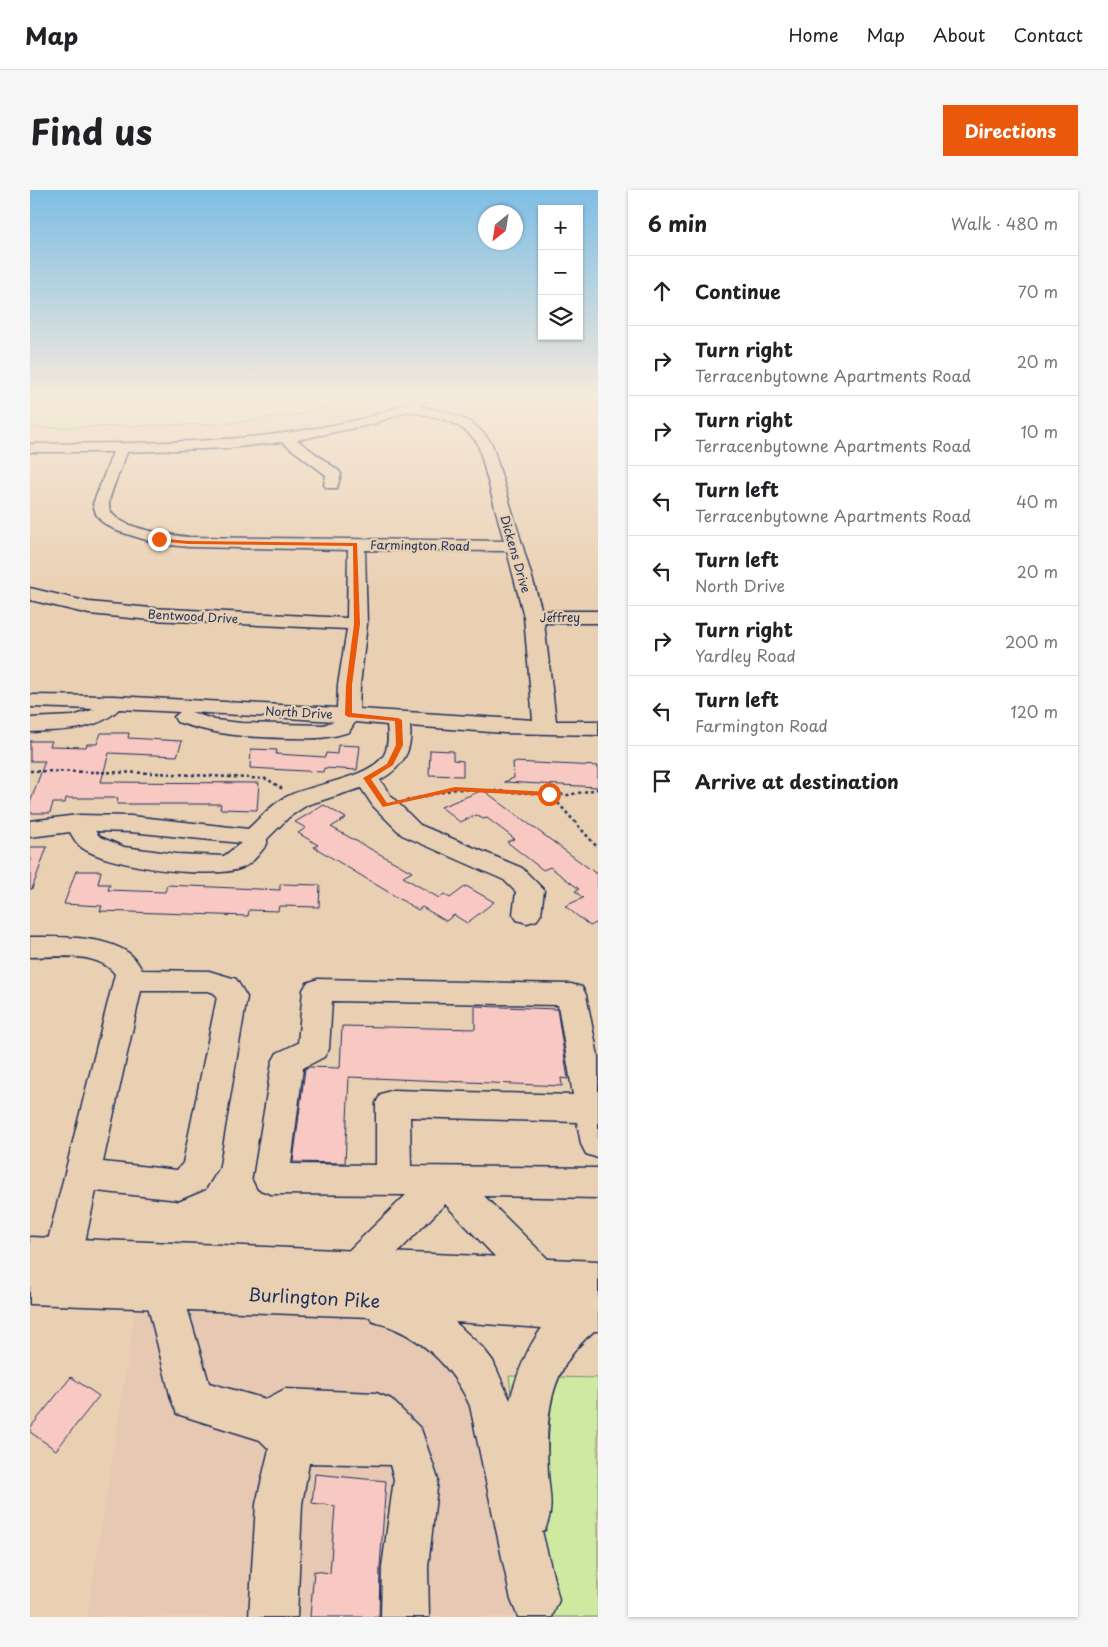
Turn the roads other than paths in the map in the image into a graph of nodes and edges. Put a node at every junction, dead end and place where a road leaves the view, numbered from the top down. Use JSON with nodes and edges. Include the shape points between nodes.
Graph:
{"nodes":[{"id":1,"x":117,"y":462,"type":"edge"},
{"id":2,"x":317,"y":462,"type":"edge"},
{"id":3,"x":490,"y":462,"type":"edge"},
{"id":4,"x":332,"y":485,"type":"dead end"},
{"id":5,"x":356,"y":544,"type":"junction"},
{"id":6,"x":514,"y":546,"type":"junction"},
{"id":7,"x":30,"y":594,"type":"edge"},
{"id":8,"x":534,"y":617,"type":"junction"},
{"id":9,"x":592,"y":617,"type":"edge"},
{"id":10,"x":357,"y":624,"type":"junction"},
{"id":11,"x":30,"y":701,"type":"edge"},
{"id":12,"x":114,"y":702,"type":"junction"},
{"id":13,"x":348,"y":715,"type":"junction"},
{"id":14,"x":398,"y":720,"type":"junction"},
{"id":15,"x":444,"y":722,"type":"junction"},
{"id":16,"x":30,"y":724,"type":"edge"},
{"id":17,"x":545,"y":726,"type":"junction"},
{"id":18,"x":598,"y":728,"type":"edge"},
{"id":19,"x":598,"y":743,"type":"edge"},
{"id":20,"x":367,"y":778,"type":"junction"},
{"id":21,"x":30,"y":829,"type":"edge"},
{"id":22,"x":527,"y":914,"type":"dead end"},
{"id":23,"x":30,"y":947,"type":"edge"},
{"id":24,"x":128,"y":980,"type":"junction"},
{"id":25,"x":592,"y":1109,"type":"junction"},
{"id":26,"x":598,"y":1144,"type":"edge"},
{"id":27,"x":82,"y":1174,"type":"junction"},
{"id":28,"x":394,"y":1181,"type":"junction"},
{"id":29,"x":445,"y":1181,"type":"junction"},
{"id":30,"x":598,"y":1183,"type":"edge"},
{"id":31,"x":46,"y":1255,"type":"edge"},
{"id":32,"x":539,"y":1276,"type":"junction"},
{"id":33,"x":356,"y":1283,"type":"junction"},
{"id":34,"x":30,"y":1286,"type":"edge"},
{"id":35,"x":163,"y":1290,"type":"junction"},
{"id":36,"x":595,"y":1301,"type":"edge"},
{"id":37,"x":282,"y":1432,"type":"junction"},
{"id":38,"x":536,"y":1609,"type":"edge"},
{"id":39,"x":273,"y":1617,"type":"edge"},
{"id":40,"x":405,"y":1617,"type":"edge"}],
"edges":[{"from":1,"to":5,"type":"main road","name":"Farmington Road","via":[[101,504],[108,519],[123,528],[159,539],[188,542]]},
{"from":2,"to":4,"type":"main road","via":[[334,474]]},
{"from":3,"to":6,"type":"main road","name":"Dickens Drive"},
{"from":5,"to":6,"type":"main road","name":"Farmington Road"},
{"from":5,"to":10,"type":"main road"},
{"from":6,"to":8,"type":"main road","name":"Dickens Drive"},
{"from":7,"to":10,"type":"main road","name":"Bentwood Drive","via":[[89,608],[151,614]]},
{"from":8,"to":9,"type":"main road","name":"Jeffrey"},
{"from":8,"to":17,"type":"main road","name":"Dickens Drive"},
{"from":10,"to":13,"type":"main road"},
{"from":11,"to":12,"type":"main road"},
{"from":12,"to":13,"type":"main road","via":[[168,705],[187,719],[240,730],[326,732],[341,727]]},
{"from":12,"to":16,"type":"main road","via":[[101,715],[74,723]]},
{"from":13,"to":14,"type":"main road","name":"North Drive"},
{"from":14,"to":15,"type":"main road","name":"North Drive"},
{"from":14,"to":20,"type":"main road","via":[[400,745],[390,765]]},
{"from":15,"to":17,"type":"main road","name":"North Drive"},
{"from":15,"to":19,"type":"main road","via":[[455,735],[506,743]]},
{"from":17,"to":18,"type":"main road","name":"North Drive"},
{"from":20,"to":21,"type":"main road","via":[[295,801],[254,838],[254,844],[236,861],[225,864],[142,858],[104,848],[85,837],[78,823]]},
{"from":20,"to":22,"type":"main road","via":[[386,805],[411,830],[513,874],[530,890]]},
{"from":23,"to":24,"type":"main road","via":[[75,948],[110,956],[121,962],[130,974]]},
{"from":24,"to":27,"type":"main road"},
{"from":24,"to":27,"type":"main road","via":[[209,981],[225,986],[232,997],[200,1168],[192,1180],[179,1185]]},
{"from":25,"to":26,"type":"main road"},
{"from":25,"to":28,"type":"main road","via":[[393,1103]]},
{"from":25,"to":28,"type":"main road","via":[[571,995],[318,990],[313,1049],[288,1062],[271,1179]]},
{"from":27,"to":31,"type":"main road"},
{"from":28,"to":29,"type":"main road"},
{"from":29,"to":30,"type":"main road"},
{"from":29,"to":32,"type":"main road"},
{"from":29,"to":33,"type":"main road"},
{"from":31,"to":33,"type":"main road","name":"Burlington Pike"},
{"from":32,"to":33,"type":"main road","name":"Burlington Pike"},
{"from":32,"to":36,"type":"main road","name":"Burlington Pike"},
{"from":33,"to":35,"type":"main road","name":"Burlington Pike"},
{"from":33,"to":36,"type":"main road","name":"Burlington Pike"},
{"from":33,"to":38,"type":"main road","via":[[437,1332],[478,1375],[491,1406]]},
{"from":34,"to":35,"type":"main road","name":"Burlington Pike"},
{"from":35,"to":37,"type":"main road","via":[[192,1399]]},
{"from":36,"to":38,"type":"main road","via":[[553,1344],[529,1403],[526,1452]]},
{"from":37,"to":39,"type":"main road"},
{"from":37,"to":40,"type":"main road","via":[[406,1444],[416,1479],[405,1567]]}]}
